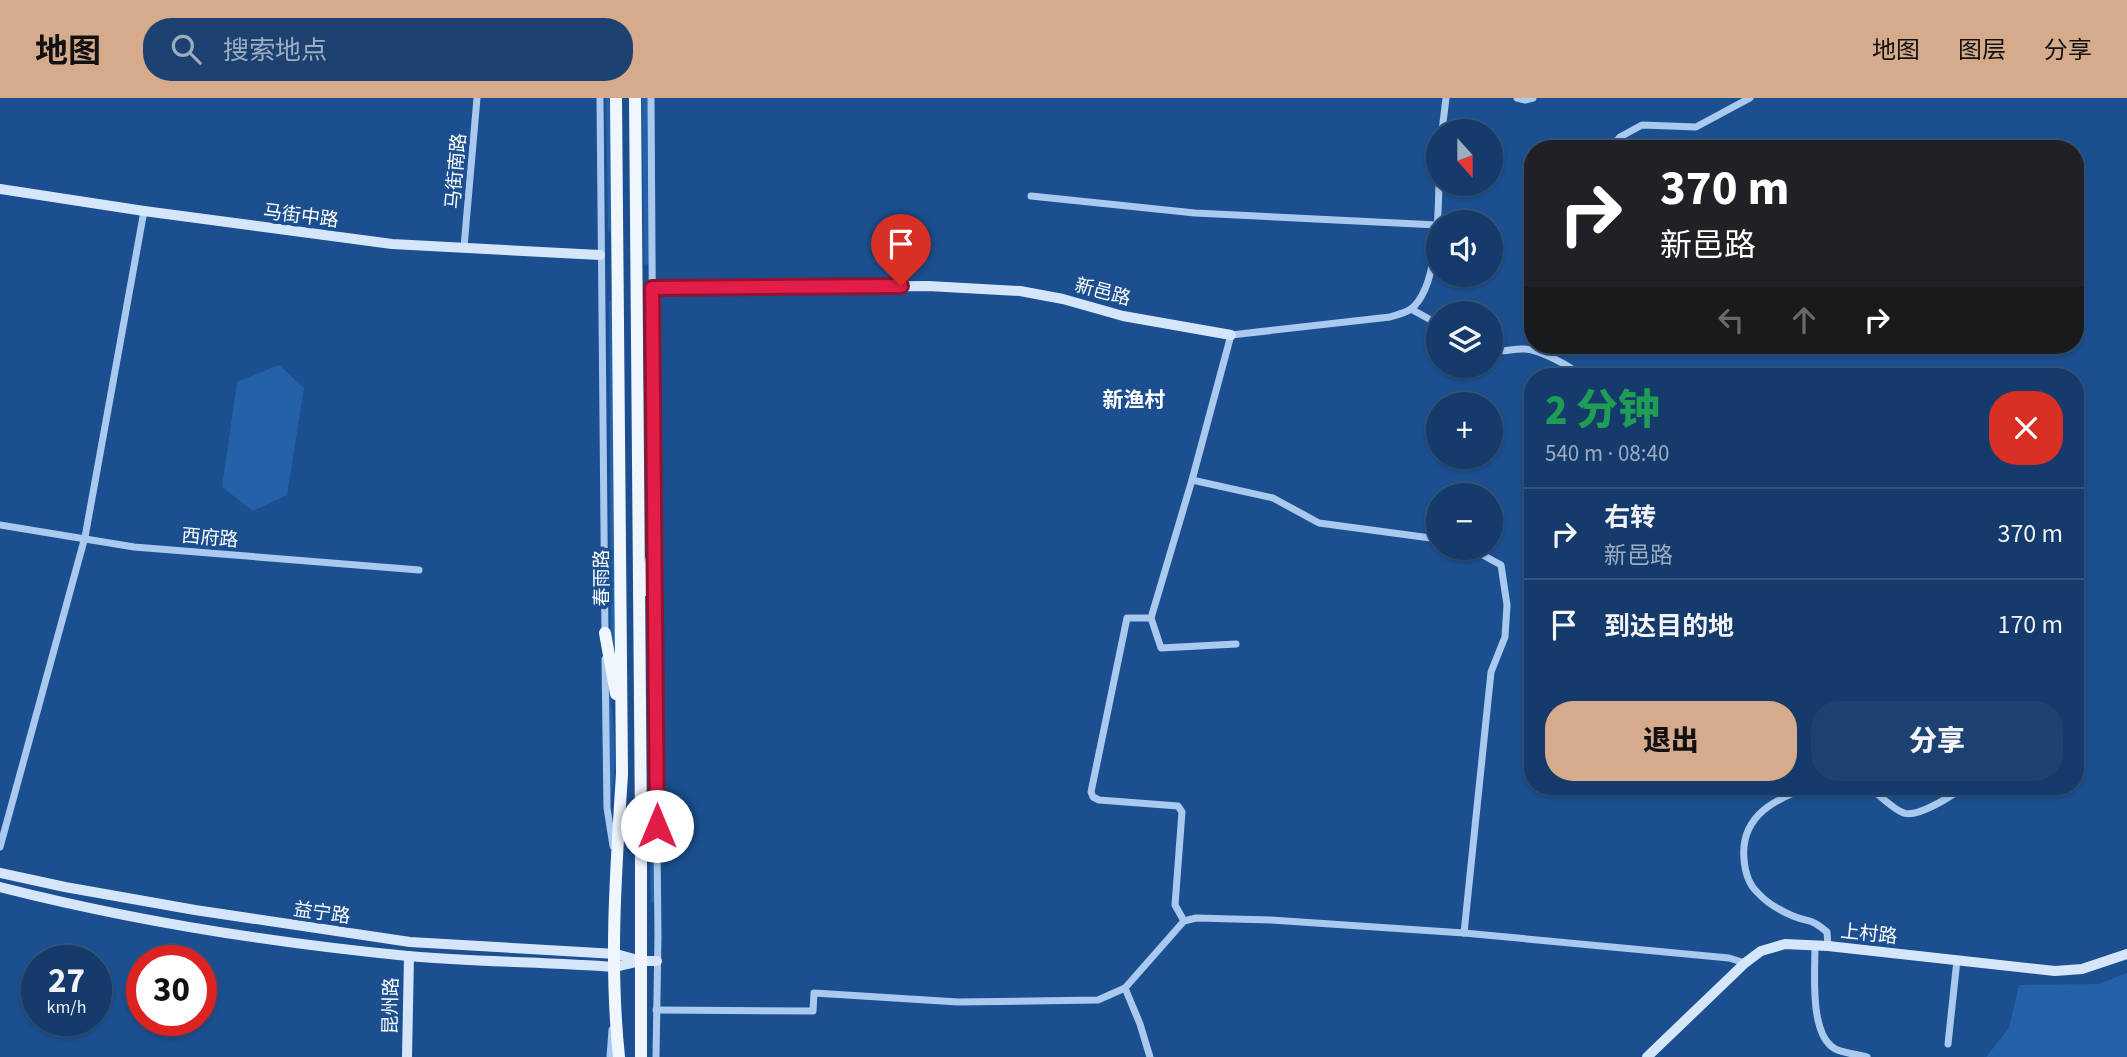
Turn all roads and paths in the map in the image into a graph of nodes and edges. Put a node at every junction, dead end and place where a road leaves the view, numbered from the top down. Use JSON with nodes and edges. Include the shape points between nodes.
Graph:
{"nodes":[{"id":1,"x":477,"y":98,"type":"edge"},
{"id":2,"x":600,"y":98,"type":"edge"},
{"id":3,"x":616,"y":98,"type":"edge"},
{"id":4,"x":635,"y":98,"type":"edge"},
{"id":5,"x":651,"y":98,"type":"edge"},
{"id":6,"x":1446,"y":98,"type":"edge"},
{"id":7,"x":1517,"y":98,"type":"edge"},
{"id":8,"x":1533,"y":98,"type":"edge"},
{"id":9,"x":1750,"y":98,"type":"edge"},
{"id":10,"x":1443,"y":119,"type":"edge"},
{"id":11,"x":1618,"y":140,"type":"edge"},
{"id":12,"x":0,"y":189,"type":"edge"},
{"id":13,"x":1031,"y":197,"type":"dead end"},
{"id":14,"x":144,"y":211,"type":"junction"},
{"id":15,"x":1426,"y":224,"type":"edge"},
{"id":16,"x":464,"y":247,"type":"junction"},
{"id":17,"x":600,"y":255,"type":"junction"},
{"id":18,"x":1426,"y":285,"type":"edge"},
{"id":19,"x":652,"y":288,"type":"junction"},
{"id":20,"x":1411,"y":309,"type":"junction"},
{"id":21,"x":1426,"y":317,"type":"edge"},
{"id":22,"x":1231,"y":335,"type":"junction"},
{"id":23,"x":1524,"y":349,"type":"edge"},
{"id":24,"x":1503,"y":352,"type":"edge"},
{"id":25,"x":1541,"y":354,"type":"edge"},
{"id":26,"x":1572,"y":368,"type":"edge"},
{"id":27,"x":1192,"y":480,"type":"junction"},
{"id":28,"x":0,"y":525,"type":"edge"},
{"id":29,"x":85,"y":537,"type":"junction"},
{"id":30,"x":1426,"y":537,"type":"edge"},
{"id":31,"x":654,"y":549,"type":"junction"},
{"id":32,"x":1492,"y":560,"type":"edge"},
{"id":33,"x":419,"y":570,"type":"dead end"},
{"id":34,"x":639,"y":607,"type":"junction"},
{"id":35,"x":1151,"y":618,"type":"junction"},
{"id":36,"x":605,"y":633,"type":"junction"},
{"id":37,"x":1237,"y":644,"type":"dead end"},
{"id":38,"x":622,"y":728,"type":"junction"},
{"id":39,"x":1791,"y":795,"type":"edge"},
{"id":40,"x":1879,"y":795,"type":"edge"},
{"id":41,"x":1950,"y":795,"type":"edge"},
{"id":42,"x":0,"y":847,"type":"edge"},
{"id":43,"x":617,"y":864,"type":"junction"},
{"id":44,"x":0,"y":873,"type":"edge"},
{"id":45,"x":0,"y":887,"type":"edge"},
{"id":46,"x":1185,"y":921,"type":"junction"},
{"id":47,"x":1464,"y":933,"type":"junction"},
{"id":48,"x":1815,"y":945,"type":"junction"},
{"id":49,"x":1828,"y":946,"type":"junction"},
{"id":50,"x":2127,"y":954,"type":"edge"},
{"id":51,"x":409,"y":956,"type":"junction"},
{"id":52,"x":1958,"y":960,"type":"junction"},
{"id":53,"x":615,"y":961,"type":"junction"},
{"id":54,"x":641,"y":961,"type":"junction"},
{"id":55,"x":657,"y":961,"type":"junction"},
{"id":56,"x":1745,"y":963,"type":"junction"},
{"id":57,"x":1125,"y":988,"type":"junction"},
{"id":58,"x":614,"y":1005,"type":"junction"},
{"id":59,"x":656,"y":1010,"type":"junction"},
{"id":60,"x":1948,"y":1044,"type":"dead end"},
{"id":61,"x":407,"y":1057,"type":"edge"},
{"id":62,"x":610,"y":1057,"type":"edge"},
{"id":63,"x":619,"y":1057,"type":"edge"},
{"id":64,"x":641,"y":1057,"type":"edge"},
{"id":65,"x":656,"y":1057,"type":"edge"},
{"id":66,"x":1150,"y":1057,"type":"edge"},
{"id":67,"x":1647,"y":1057,"type":"edge"},
{"id":68,"x":1867,"y":1057,"type":"edge"}],
"edges":[{"from":1,"to":16,"type":"street","name":"马街南路"},
{"from":2,"to":17,"type":"street"},
{"from":3,"to":38,"type":"main road","name":"春雨路"},
{"from":4,"to":34,"type":"main road","name":"春雨路"},
{"from":5,"to":19,"type":"street"},
{"from":6,"to":10,"type":"street"},
{"from":7,"to":8,"type":"street"},
{"from":9,"to":11,"type":"street","via":[[1696,127],[1642,125]]},
{"from":12,"to":14,"type":"street","name":"马街中路"},
{"from":13,"to":15,"type":"street","via":[[1195,213]]},
{"from":14,"to":16,"type":"street","name":"马街中路","via":[[392,244]]},
{"from":14,"to":29,"type":"street"},
{"from":16,"to":17,"type":"street","name":"马街中路"},
{"from":17,"to":36,"type":"street"},
{"from":18,"to":20,"type":"street"},
{"from":19,"to":22,"type":"street","name":"新邑路","via":[[928,286],[1020,291]]},
{"from":19,"to":31,"type":"street"},
{"from":20,"to":21,"type":"street"},
{"from":20,"to":22,"type":"street","name":"新邑路","via":[[1390,317]]},
{"from":22,"to":27,"type":"street"},
{"from":23,"to":24,"type":"street"},
{"from":25,"to":26,"type":"street"},
{"from":27,"to":30,"type":"street","via":[[1273,498],[1320,523]]},
{"from":27,"to":35,"type":"street"},
{"from":28,"to":29,"type":"street","name":"西府路"},
{"from":29,"to":33,"type":"street","name":"西府路","via":[[134,547]]},
{"from":29,"to":42,"type":"street"},
{"from":31,"to":34,"type":"main road"},
{"from":31,"to":55,"type":"street"},
{"from":32,"to":47,"type":"street","via":[[1501,565],[1507,605],[1505,637],[1491,672]]},
{"from":34,"to":54,"type":"main road","name":"春雨路"},
{"from":35,"to":37,"type":"street","via":[[1161,648]]},
{"from":35,"to":46,"type":"street","via":[[1127,618],[1091,792],[1099,800],[1178,806],[1182,812],[1175,905]]},
{"from":36,"to":38,"type":"main road"},
{"from":36,"to":43,"type":"street","via":[[607,808]]},
{"from":38,"to":43,"type":"main road","name":"春雨路"},
{"from":39,"to":49,"type":"street","via":[[1763,809],[1750,823],[1744,839],[1746,875],[1756,892],[1775,906],[1814,921],[1827,932]]},
{"from":40,"to":41,"type":"street","via":[[1904,813],[1915,813]]},
{"from":43,"to":53,"type":"main road","name":"春雨路"},
{"from":44,"to":53,"type":"street","name":"益宁路","via":[[195,910],[410,942]]},
{"from":45,"to":51,"type":"street","name":"益宁路","via":[[193,926]]},
{"from":46,"to":47,"type":"street","via":[[1271,920]]},
{"from":46,"to":57,"type":"street"},
{"from":47,"to":56,"type":"street"},
{"from":48,"to":49,"type":"street","name":"上村路"},
{"from":48,"to":56,"type":"street","name":"上村路","via":[[1785,944],[1761,951]]},
{"from":48,"to":68,"type":"street","via":[[1820,1034],[1832,1048]]},
{"from":49,"to":52,"type":"street","name":"上村路"},
{"from":50,"to":52,"type":"street","name":"上村路","via":[[2082,969],[2055,971]]},
{"from":51,"to":53,"type":"street","name":"益宁路"},
{"from":51,"to":61,"type":"street","name":"昆州路"},
{"from":52,"to":60,"type":"street"},
{"from":53,"to":54,"type":"street","name":"益宁路"},
{"from":53,"to":58,"type":"main road","name":"春雨路"},
{"from":54,"to":55,"type":"street","name":"益宁路"},
{"from":54,"to":64,"type":"main road","name":"春雨路"},
{"from":55,"to":59,"type":"street"},
{"from":56,"to":67,"type":"street","name":"上村路"},
{"from":57,"to":59,"type":"street","via":[[1078,1002],[958,1002],[814,993],[813,1011]]},
{"from":57,"to":66,"type":"street"},
{"from":58,"to":62,"type":"street"},
{"from":58,"to":63,"type":"main road","name":"春雨路"},
{"from":59,"to":65,"type":"street"}]}
